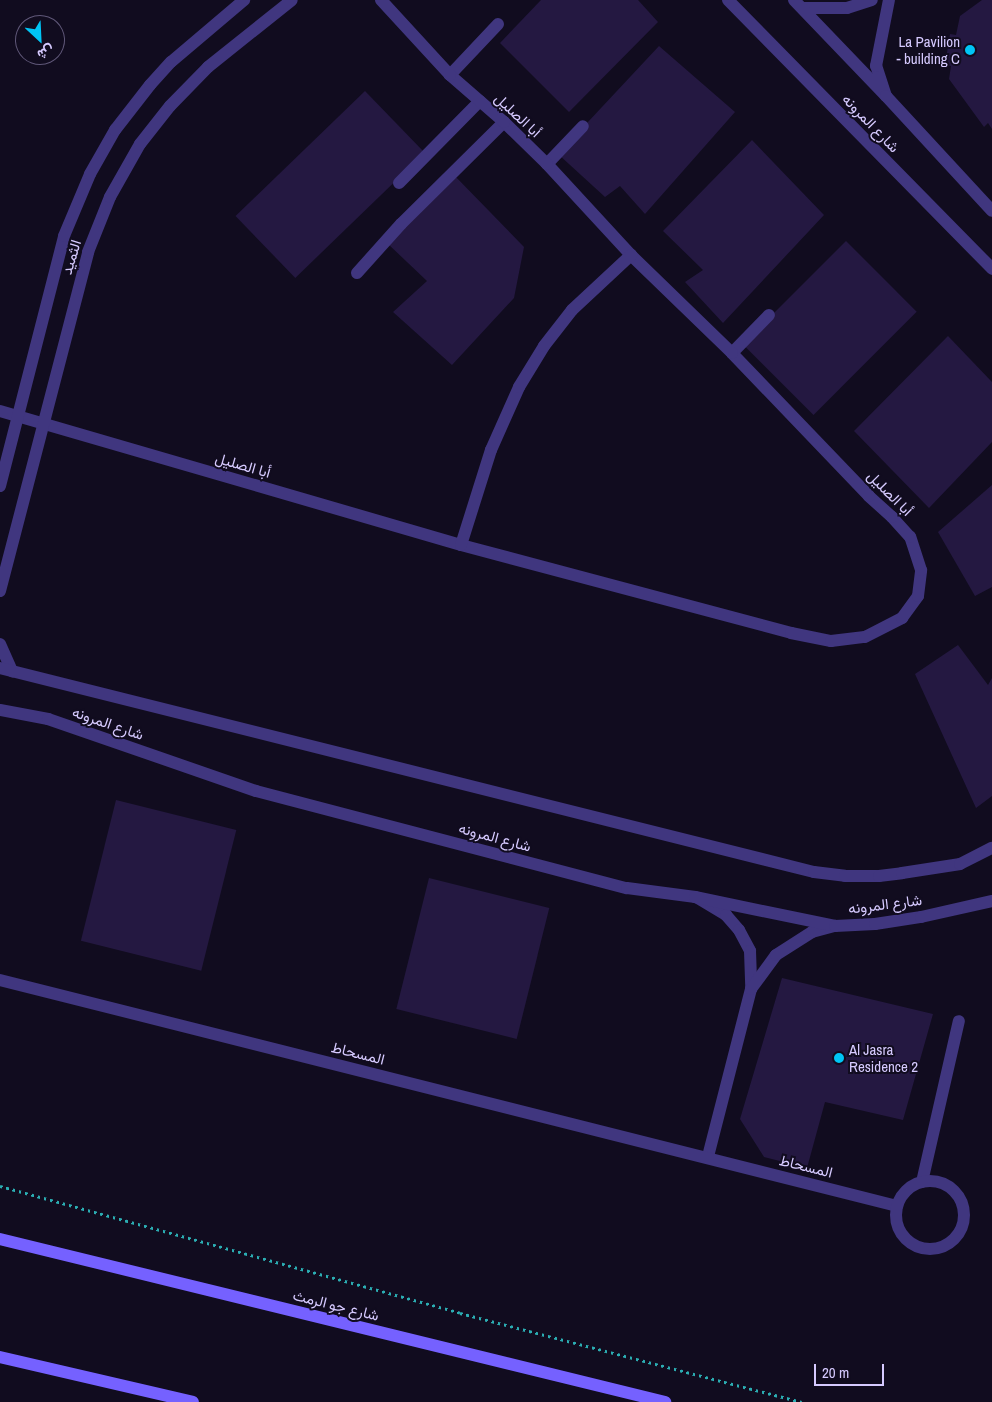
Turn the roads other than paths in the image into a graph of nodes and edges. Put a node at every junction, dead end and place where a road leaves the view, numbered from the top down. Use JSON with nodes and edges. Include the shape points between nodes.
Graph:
{"nodes":[{"id":1,"x":244,"y":0,"type":"edge"},
{"id":2,"x":292,"y":0,"type":"edge"},
{"id":3,"x":382,"y":0,"type":"edge"},
{"id":4,"x":728,"y":0,"type":"edge"},
{"id":5,"x":872,"y":0,"type":"edge"},
{"id":6,"x":889,"y":0,"type":"edge"},
{"id":7,"x":798,"y":4,"type":"edge"},
{"id":8,"x":498,"y":24,"type":"dead end"},
{"id":9,"x":450,"y":75,"type":"junction"},
{"id":10,"x":886,"y":96,"type":"junction"},
{"id":11,"x":480,"y":102,"type":"junction"},
{"id":12,"x":504,"y":122,"type":"junction"},
{"id":13,"x":583,"y":126,"type":"dead end"},
{"id":14,"x":547,"y":164,"type":"junction"},
{"id":15,"x":399,"y":183,"type":"dead end"},
{"id":16,"x":992,"y":211,"type":"edge"},
{"id":17,"x":631,"y":255,"type":"junction"},
{"id":18,"x":992,"y":269,"type":"edge"},
{"id":19,"x":357,"y":273,"type":"dead end"},
{"id":20,"x":769,"y":315,"type":"dead end"},
{"id":21,"x":732,"y":353,"type":"junction"},
{"id":22,"x":0,"y":411,"type":"edge"},
{"id":23,"x":17,"y":414,"type":"junction"},
{"id":24,"x":43,"y":423,"type":"junction"},
{"id":25,"x":0,"y":486,"type":"edge"},
{"id":26,"x":461,"y":545,"type":"junction"},
{"id":27,"x":0,"y":591,"type":"edge"},
{"id":28,"x":0,"y":644,"type":"edge"},
{"id":29,"x":6,"y":670,"type":"edge"},
{"id":30,"x":0,"y":710,"type":"edge"},
{"id":31,"x":992,"y":848,"type":"edge"},
{"id":32,"x":695,"y":896,"type":"junction"},
{"id":33,"x":992,"y":901,"type":"edge"},
{"id":34,"x":836,"y":926,"type":"junction"},
{"id":35,"x":0,"y":980,"type":"edge"},
{"id":36,"x":751,"y":989,"type":"junction"},
{"id":37,"x":959,"y":1021,"type":"dead end"},
{"id":38,"x":708,"y":1157,"type":"junction"},
{"id":39,"x":922,"y":1182,"type":"junction"},
{"id":40,"x":897,"y":1206,"type":"junction"},
{"id":41,"x":0,"y":1239,"type":"edge"},
{"id":42,"x":0,"y":1357,"type":"edge"},
{"id":43,"x":193,"y":1402,"type":"edge"},
{"id":44,"x":665,"y":1402,"type":"edge"}],
"edges":[{"from":1,"to":23,"type":"street","name":"الثميد","via":[[177,56],[150,85],[115,130],[90,174],[64,236]]},
{"from":2,"to":24,"type":"street","name":"الثميد","via":[[208,67],[170,106],[140,144],[110,197],[88,252]]},
{"from":3,"to":9,"type":"street","name":"أبا الصليل"},
{"from":4,"to":18,"type":"street","name":"شارع المرونه"},
{"from":5,"to":7,"type":"street","via":[[847,8]]},
{"from":6,"to":10,"type":"street","via":[[876,66]]},
{"from":7,"to":10,"type":"street","name":"شارع المرونه"},
{"from":8,"to":9,"type":"street"},
{"from":9,"to":11,"type":"street","name":"أبا الصليل"},
{"from":10,"to":16,"type":"street","name":"شارع المرونه"},
{"from":11,"to":12,"type":"street","name":"أبا الصليل"},
{"from":11,"to":15,"type":"street"},
{"from":12,"to":14,"type":"street","name":"أبا الصليل"},
{"from":12,"to":19,"type":"street","via":[[401,224]]},
{"from":13,"to":14,"type":"street"},
{"from":14,"to":17,"type":"street","name":"أبا الصليل"},
{"from":17,"to":21,"type":"street","name":"أبا الصليل"},
{"from":17,"to":26,"type":"street","via":[[572,310],[544,346],[519,388],[491,450]]},
{"from":20,"to":21,"type":"street"},
{"from":21,"to":26,"type":"street","name":"أبا الصليل","via":[[910,537],[921,570],[918,596],[902,618],[865,637],[832,641],[791,633]]},
{"from":22,"to":23,"type":"street","name":"أبا الصليل"},
{"from":23,"to":24,"type":"street","name":"أبا الصليل"},
{"from":23,"to":25,"type":"street","name":"الثميد"},
{"from":24,"to":26,"type":"street","name":"أبا الصليل"},
{"from":24,"to":27,"type":"street","name":"الثميد"},
{"from":28,"to":29,"type":"street"},
{"from":29,"to":31,"type":"street","name":"شارع المرونه","via":[[814,872],[845,876],[902,873],[960,864]]},
{"from":30,"to":32,"type":"street","name":"شارع المرونه","via":[[48,719],[256,791],[627,888]]},
{"from":32,"to":34,"type":"street","name":"شارع المرونه"},
{"from":32,"to":36,"type":"street","via":[[726,915],[744,938],[750,952]]},
{"from":33,"to":34,"type":"street","name":"شارع المرونه","via":[[921,917]]},
{"from":34,"to":36,"type":"street","via":[[812,932],[776,955]]},
{"from":35,"to":38,"type":"street","name":"المسحاط"},
{"from":36,"to":38,"type":"street"},
{"from":37,"to":39,"type":"street"},
{"from":38,"to":40,"type":"street","name":"المسحاط"},
{"from":39,"to":40,"type":"street","via":[[902,1195]]},
{"from":39,"to":40,"type":"street","via":[[946,1184],[962,1202],[963,1225],[951,1243],[931,1250],[910,1244],[897,1227]]},
{"from":41,"to":44,"type":"main road","name":"شارع جو الرمث"},
{"from":42,"to":43,"type":"main road"}]}
